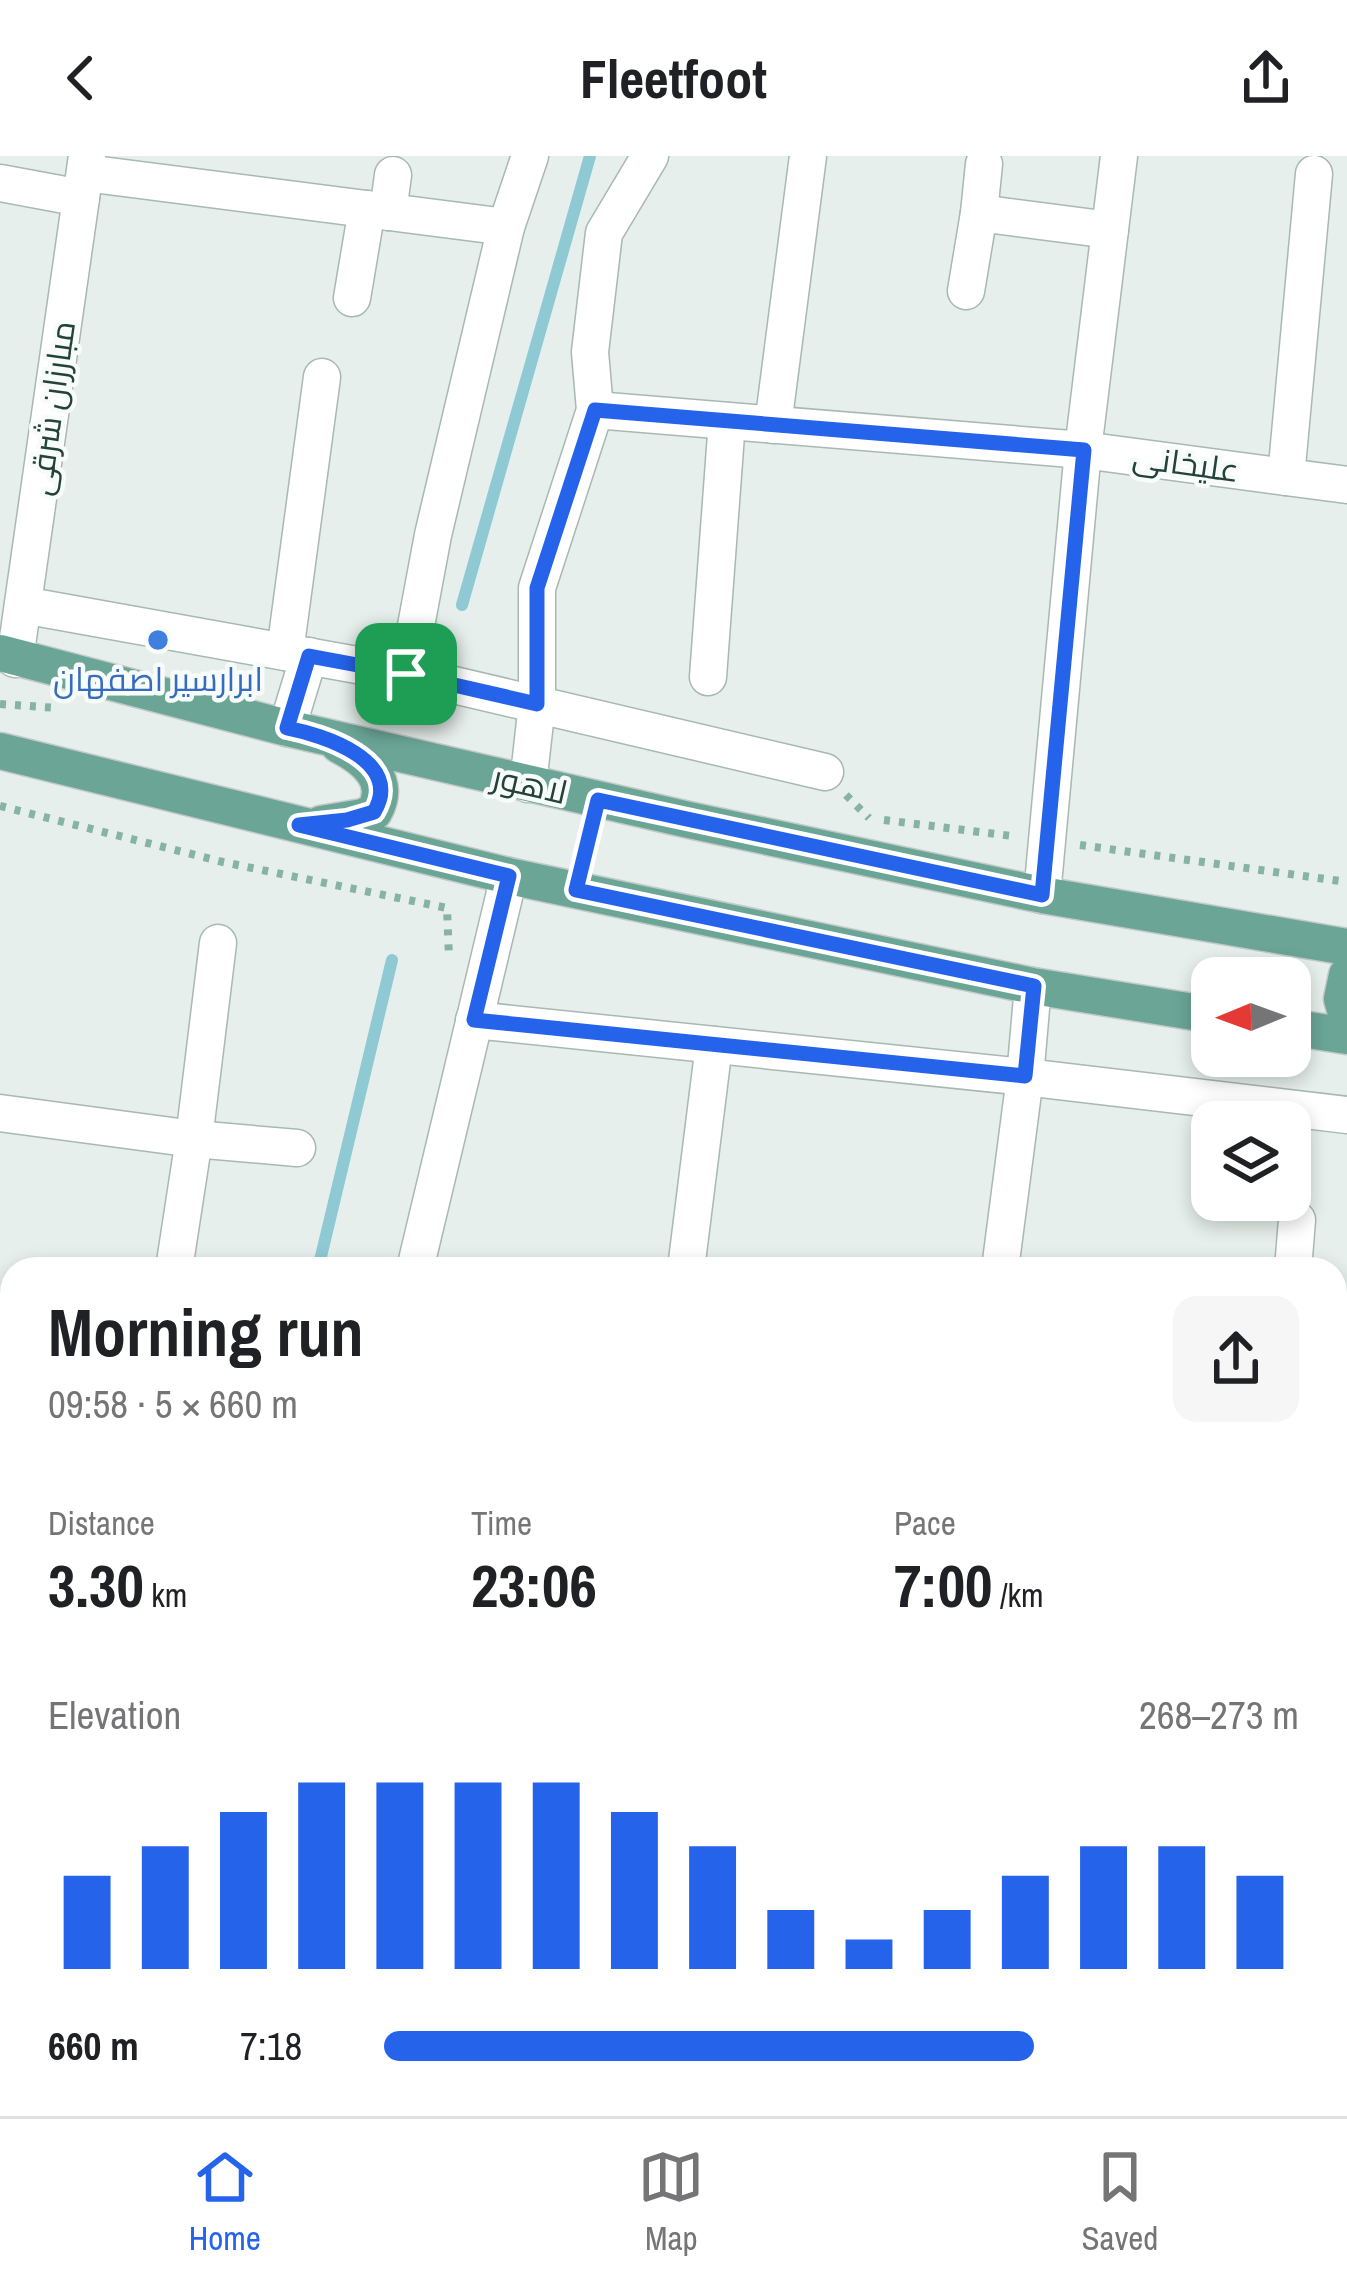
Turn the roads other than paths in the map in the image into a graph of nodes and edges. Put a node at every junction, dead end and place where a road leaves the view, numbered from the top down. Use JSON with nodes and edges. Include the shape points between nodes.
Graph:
{"nodes":[{"id":1,"x":530,"y":156,"type":"edge"},
{"id":2,"x":650,"y":156,"type":"edge"},
{"id":3,"x":808,"y":156,"type":"edge"},
{"id":4,"x":1119,"y":156,"type":"edge"},
{"id":5,"x":984,"y":164,"type":"dead end"},
{"id":6,"x":1314,"y":174,"type":"dead end"},
{"id":7,"x":393,"y":175,"type":"dead end"},
{"id":8,"x":84,"y":176,"type":"edge"},
{"id":9,"x":0,"y":183,"type":"edge"},
{"id":10,"x":378,"y":211,"type":"junction"},
{"id":11,"x":979,"y":213,"type":"junction"},
{"id":12,"x":506,"y":227,"type":"junction"},
{"id":13,"x":1110,"y":230,"type":"junction"},
{"id":14,"x":966,"y":291,"type":"dead end"},
{"id":15,"x":352,"y":298,"type":"dead end"},
{"id":16,"x":322,"y":377,"type":"dead end"},
{"id":17,"x":595,"y":410,"type":"junction"},
{"id":18,"x":728,"y":421,"type":"junction"},
{"id":19,"x":773,"y":425,"type":"junction"},
{"id":20,"x":1084,"y":450,"type":"junction"},
{"id":21,"x":1286,"y":477,"type":"junction"},
{"id":22,"x":1347,"y":485,"type":"edge"},
{"id":23,"x":22,"y":605,"type":"junction"},
{"id":24,"x":297,"y":654,"type":"junction"},
{"id":25,"x":7,"y":656,"type":"edge"},
{"id":26,"x":406,"y":674,"type":"junction"},
{"id":27,"x":708,"y":677,"type":"dead end"},
{"id":28,"x":537,"y":704,"type":"junction"},
{"id":29,"x":303,"y":731,"type":"junction"},
{"id":30,"x":0,"y":752,"type":"edge"},
{"id":31,"x":825,"y":772,"type":"dead end"},
{"id":32,"x":528,"y":784,"type":"junction"},
{"id":33,"x":299,"y":825,"type":"junction"},
{"id":34,"x":509,"y":876,"type":"junction"},
{"id":35,"x":1042,"y":895,"type":"junction"},
{"id":36,"x":218,"y":943,"type":"dead end"},
{"id":37,"x":1347,"y":946,"type":"edge"},
{"id":38,"x":1347,"y":975,"type":"edge"},
{"id":39,"x":1034,"y":986,"type":"junction"},
{"id":40,"x":478,"y":1003,"type":"junction"},
{"id":41,"x":1191,"y":1012,"type":"edge"},
{"id":42,"x":1347,"y":1017,"type":"edge"},
{"id":43,"x":1311,"y":1030,"type":"edge"},
{"id":44,"x":1347,"y":1036,"type":"edge"},
{"id":45,"x":714,"y":1045,"type":"junction"},
{"id":46,"x":1025,"y":1076,"type":"junction"},
{"id":47,"x":0,"y":1113,"type":"edge"},
{"id":48,"x":1347,"y":1115,"type":"edge"},
{"id":49,"x":194,"y":1139,"type":"junction"},
{"id":50,"x":297,"y":1148,"type":"dead end"},
{"id":51,"x":1297,"y":1221,"type":"edge"},
{"id":52,"x":176,"y":1257,"type":"edge"},
{"id":53,"x":418,"y":1257,"type":"edge"},
{"id":54,"x":688,"y":1257,"type":"edge"},
{"id":55,"x":1002,"y":1257,"type":"edge"},
{"id":56,"x":1294,"y":1257,"type":"edge"}],
"edges":[{"from":1,"to":12,"type":"street"},
{"from":2,"to":17,"type":"street","via":[[604,233],[590,352]]},
{"from":3,"to":19,"type":"street"},
{"from":4,"to":13,"type":"street"},
{"from":5,"to":11,"type":"street"},
{"from":6,"to":21,"type":"street"},
{"from":7,"to":10,"type":"street"},
{"from":8,"to":9,"type":"street"},
{"from":8,"to":10,"type":"street"},
{"from":8,"to":23,"type":"street","name":"مبارزان شرقی"},
{"from":10,"to":12,"type":"street"},
{"from":10,"to":15,"type":"street"},
{"from":11,"to":13,"type":"street"},
{"from":11,"to":14,"type":"street"},
{"from":12,"to":26,"type":"street"},
{"from":13,"to":20,"type":"street"},
{"from":16,"to":24,"type":"street"},
{"from":17,"to":18,"type":"street","name":"علیخانی"},
{"from":17,"to":28,"type":"street","via":[[537,588]]},
{"from":18,"to":19,"type":"street","name":"علیخانی"},
{"from":18,"to":27,"type":"street"},
{"from":19,"to":20,"type":"street","name":"علیخانی"},
{"from":20,"to":21,"type":"street","name":"علیخانی"},
{"from":20,"to":35,"type":"street"},
{"from":21,"to":22,"type":"street","name":"علیخانی"},
{"from":23,"to":24,"type":"street"},
{"from":23,"to":25,"type":"street","name":"مبارزان شرقی"},
{"from":24,"to":26,"type":"street"},
{"from":24,"to":29,"type":"street"},
{"from":25,"to":29,"type":"main road","name":"لاهور"},
{"from":26,"to":28,"type":"street"},
{"from":28,"to":31,"type":"street"},
{"from":28,"to":32,"type":"street"},
{"from":29,"to":32,"type":"main road","name":"لاهور"},
{"from":29,"to":33,"type":"main road","via":[[357,754],[381,795],[363,817]]},
{"from":30,"to":33,"type":"main road"},
{"from":32,"to":35,"type":"main road","name":"لاهور"},
{"from":33,"to":34,"type":"main road"},
{"from":34,"to":39,"type":"main road"},
{"from":34,"to":40,"type":"street"},
{"from":35,"to":37,"type":"main road","name":"لاهور"},
{"from":36,"to":49,"type":"street"},
{"from":38,"to":42,"type":"main road"},
{"from":39,"to":41,"type":"main road"},
{"from":39,"to":46,"type":"street"},
{"from":40,"to":45,"type":"street"},
{"from":40,"to":53,"type":"street"},
{"from":43,"to":44,"type":"main road"},
{"from":45,"to":46,"type":"street"},
{"from":45,"to":54,"type":"street"},
{"from":46,"to":48,"type":"street"},
{"from":46,"to":55,"type":"street"},
{"from":47,"to":49,"type":"street"},
{"from":49,"to":50,"type":"street"},
{"from":49,"to":52,"type":"street"},
{"from":51,"to":56,"type":"street"}]}
